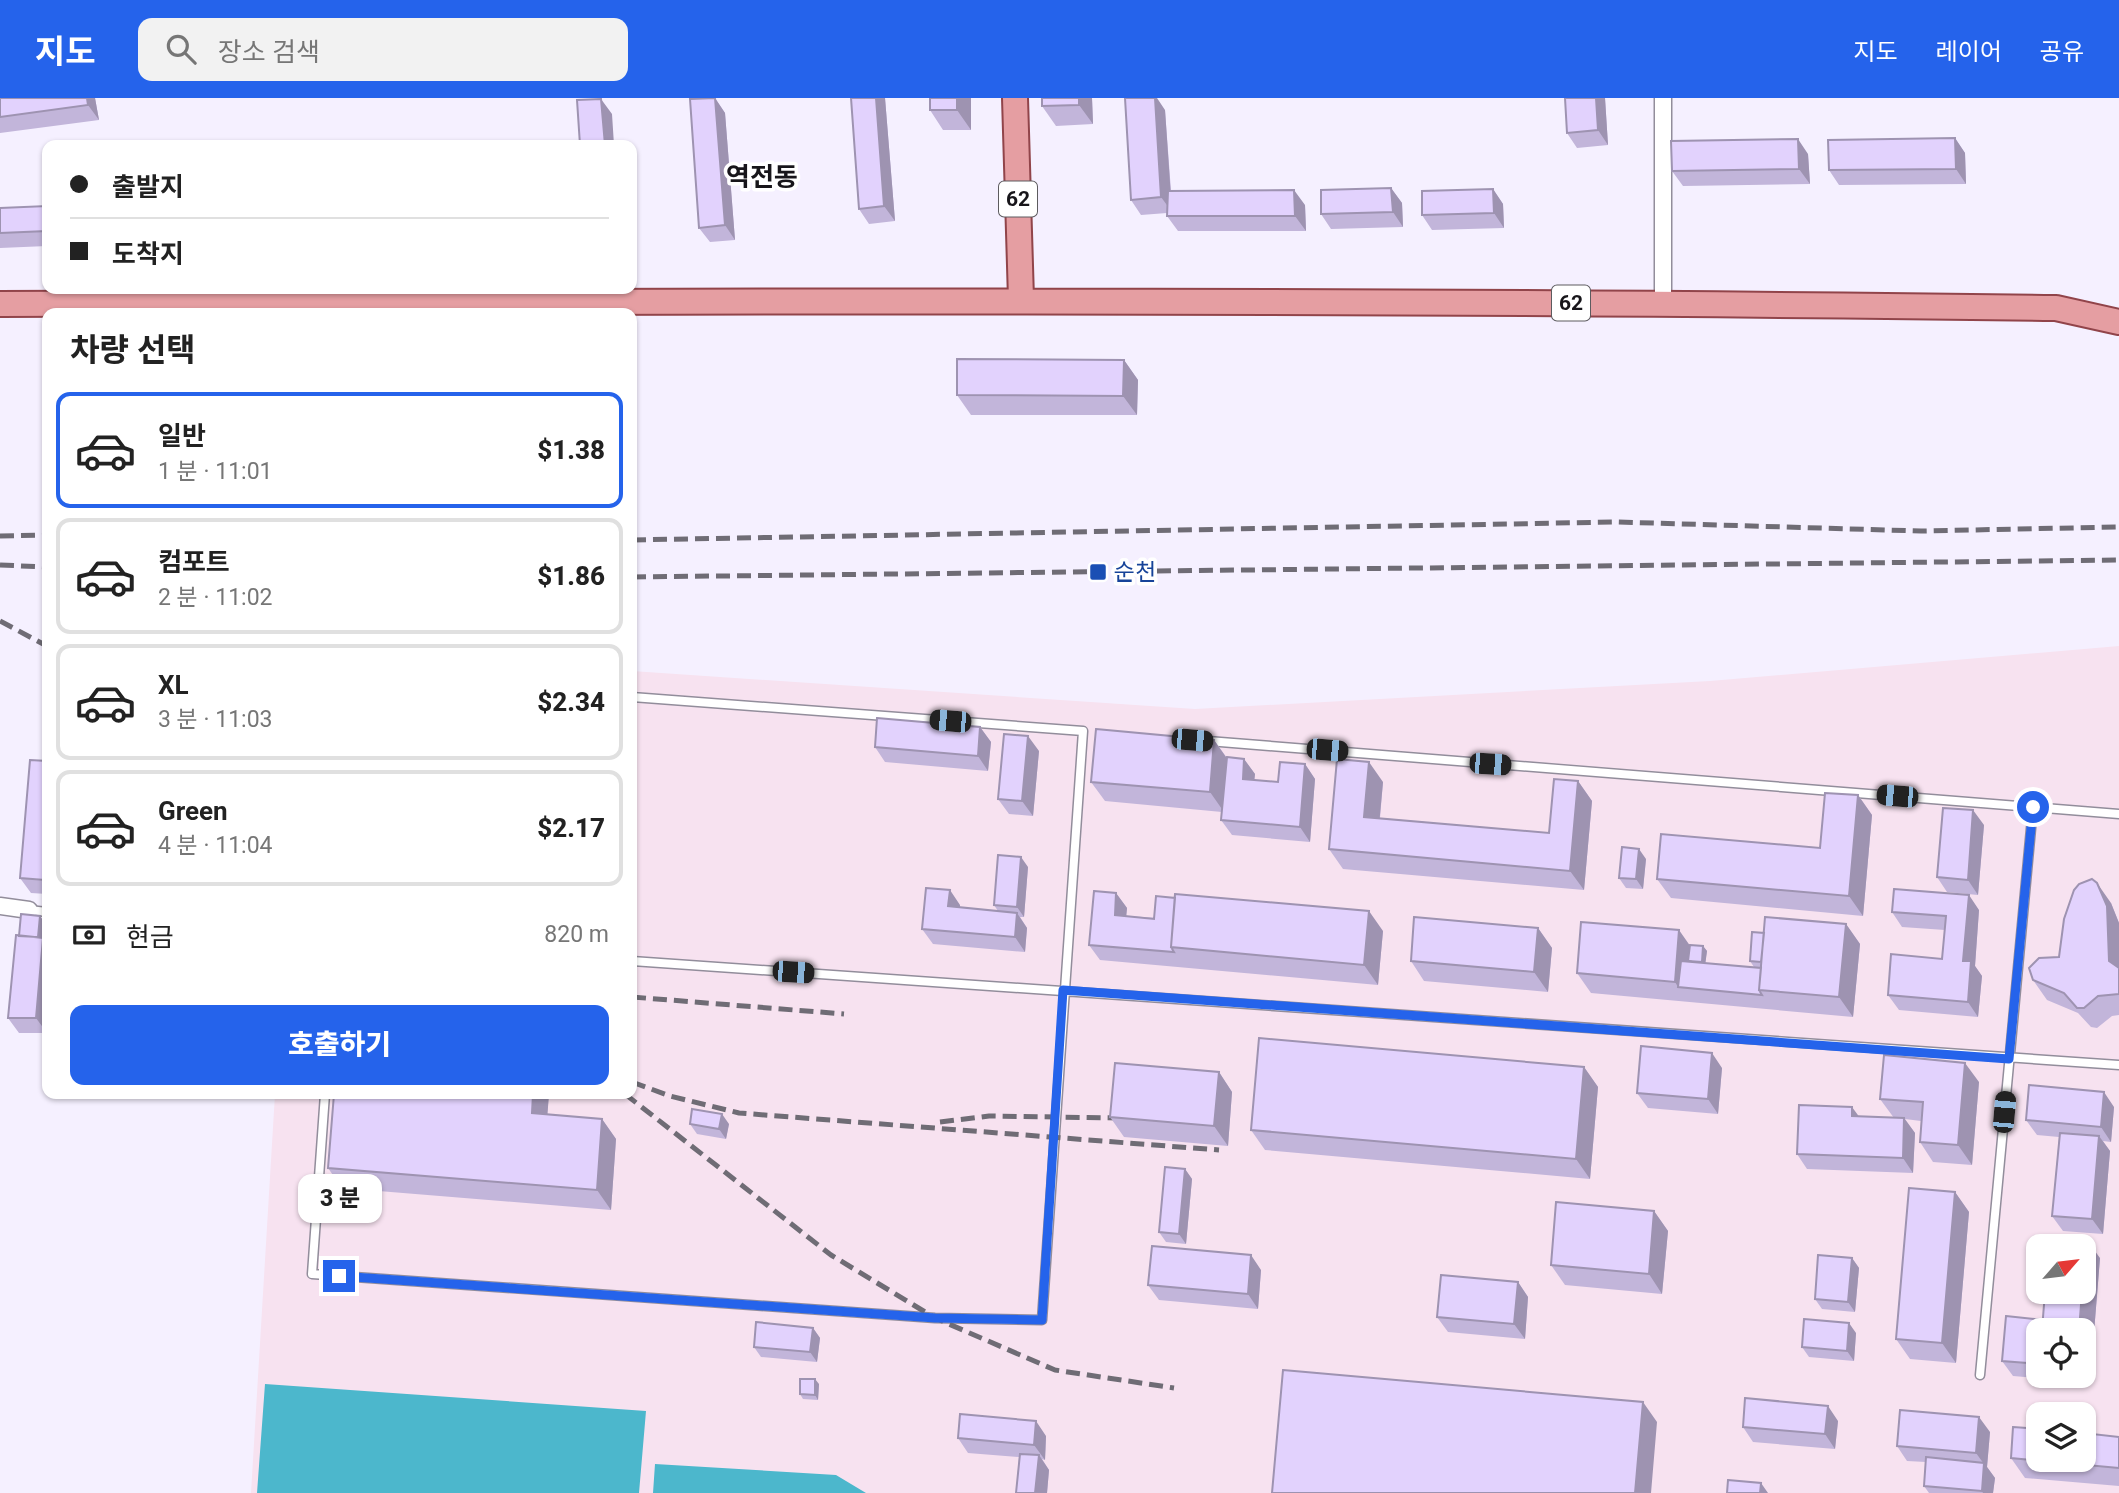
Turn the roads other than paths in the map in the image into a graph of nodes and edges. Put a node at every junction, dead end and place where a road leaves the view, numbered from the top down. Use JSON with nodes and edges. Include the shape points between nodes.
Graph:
{"nodes":[{"id":1,"x":1015,"y":98,"type":"edge"},
{"id":2,"x":1663,"y":98,"type":"edge"},
{"id":3,"x":1021,"y":299,"type":"junction"},
{"id":4,"x":0,"y":303,"type":"edge"},
{"id":5,"x":1663,"y":303,"type":"junction"},
{"id":6,"x":2119,"y":322,"type":"edge"},
{"id":7,"x":637,"y":698,"type":"edge"},
{"id":8,"x":1083,"y":731,"type":"junction"},
{"id":9,"x":1097,"y":732,"type":"edge"},
{"id":10,"x":1193,"y":740,"type":"edge"},
{"id":11,"x":2033,"y":807,"type":"junction"},
{"id":12,"x":2119,"y":814,"type":"edge"},
{"id":13,"x":0,"y":906,"type":"edge"},
{"id":14,"x":29,"y":910,"type":"joint"},
{"id":15,"x":42,"y":911,"type":"edge"},
{"id":16,"x":637,"y":961,"type":"edge"},
{"id":17,"x":1063,"y":990,"type":"junction"},
{"id":18,"x":2009,"y":1059,"type":"junction"},
{"id":19,"x":2119,"y":1065,"type":"edge"},
{"id":20,"x":325,"y":1099,"type":"edge"},
{"id":21,"x":1980,"y":1375,"type":"dead end"}],
"edges":[{"from":1,"to":3,"type":"main road","number":"62"},
{"from":2,"to":5,"type":"street"},
{"from":3,"to":4,"type":"main road"},
{"from":3,"to":5,"type":"main road","number":"62"},
{"from":5,"to":6,"type":"main road","number":"62","via":[[2056,309]]},
{"from":7,"to":8,"type":"lane"},
{"from":8,"to":9,"type":"lane"},
{"from":8,"to":17,"type":"lane"},
{"from":10,"to":11,"type":"lane"},
{"from":11,"to":12,"type":"lane"},
{"from":11,"to":18,"type":"lane"},
{"from":13,"to":14,"type":"street"},
{"from":14,"to":15,"type":"lane"},
{"from":16,"to":17,"type":"lane"},
{"from":17,"to":18,"type":"lane"},
{"from":17,"to":20,"type":"lane","via":[[1042,1320],[935,1318],[312,1274]]},
{"from":18,"to":19,"type":"lane"},
{"from":18,"to":21,"type":"lane"}]}
